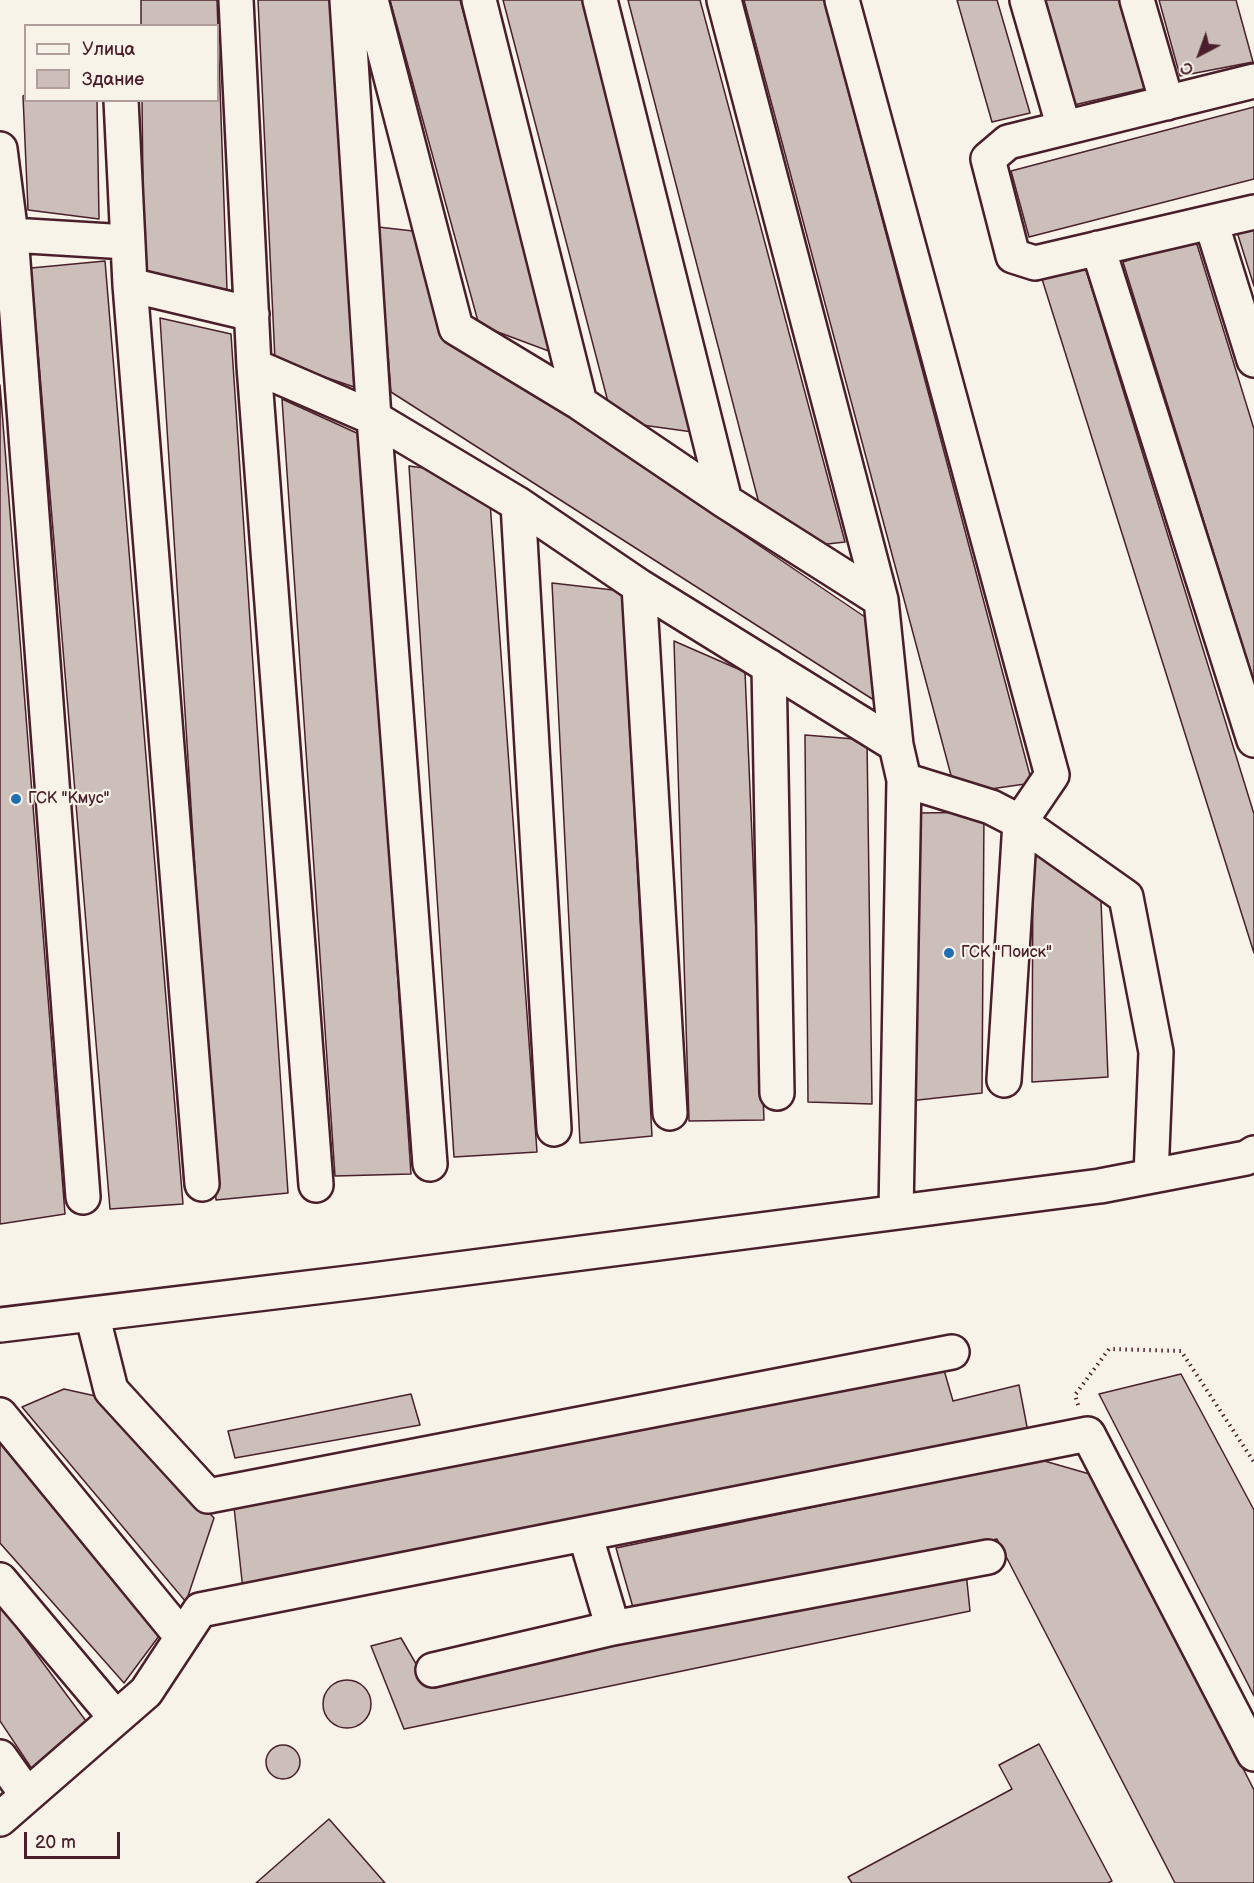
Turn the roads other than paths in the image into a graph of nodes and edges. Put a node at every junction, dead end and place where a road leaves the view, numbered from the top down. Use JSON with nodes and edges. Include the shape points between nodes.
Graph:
{"nodes":[{"id":1,"x":236,"y":0,"type":"edge"},
{"id":2,"x":347,"y":0,"type":"edge"},
{"id":3,"x":372,"y":0,"type":"edge"},
{"id":4,"x":479,"y":0,"type":"edge"},
{"id":5,"x":600,"y":0,"type":"edge"},
{"id":6,"x":724,"y":0,"type":"edge"},
{"id":7,"x":842,"y":0,"type":"edge"},
{"id":8,"x":1026,"y":0,"type":"edge"},
{"id":9,"x":1137,"y":0,"type":"edge"},
{"id":10,"x":1254,"y":81,"type":"edge"},
{"id":11,"x":121,"y":102,"type":"edge"},
{"id":12,"x":1167,"y":103,"type":"junction"},
{"id":13,"x":1064,"y":128,"type":"junction"},
{"id":14,"x":0,"y":148,"type":"edge"},
{"id":15,"x":1254,"y":212,"type":"edge"},
{"id":16,"x":1211,"y":222,"type":"junction"},
{"id":17,"x":11,"y":235,"type":"junction"},
{"id":18,"x":127,"y":242,"type":"junction"},
{"id":19,"x":1098,"y":248,"type":"junction"},
{"id":20,"x":130,"y":285,"type":"junction"},
{"id":21,"x":252,"y":314,"type":"junction"},
{"id":22,"x":1254,"y":360,"type":"edge"},
{"id":23,"x":254,"y":366,"type":"junction"},
{"id":24,"x":580,"y":403,"type":"junction"},
{"id":25,"x":374,"y":418,"type":"junction"},
{"id":26,"x":725,"y":501,"type":"junction"},
{"id":27,"x":518,"y":504,"type":"junction"},
{"id":28,"x":639,"y":586,"type":"junction"},
{"id":29,"x":881,"y":600,"type":"junction"},
{"id":30,"x":769,"y":666,"type":"junction"},
{"id":31,"x":1254,"y":740,"type":"edge"},
{"id":32,"x":896,"y":745,"type":"junction"},
{"id":33,"x":904,"y":780,"type":"junction"},
{"id":34,"x":1020,"y":822,"type":"junction"},
{"id":35,"x":1004,"y":1080,"type":"dead end"},
{"id":36,"x":777,"y":1093,"type":"dead end"},
{"id":37,"x":670,"y":1113,"type":"dead end"},
{"id":38,"x":554,"y":1129,"type":"dead end"},
{"id":39,"x":1251,"y":1157,"type":"edge"},
{"id":40,"x":430,"y":1164,"type":"dead end"},
{"id":41,"x":1151,"y":1176,"type":"junction"},
{"id":42,"x":202,"y":1184,"type":"dead end"},
{"id":43,"x":316,"y":1185,"type":"dead end"},
{"id":44,"x":82,"y":1197,"type":"dead end"},
{"id":45,"x":896,"y":1212,"type":"junction"},
{"id":46,"x":92,"y":1314,"type":"junction"},
{"id":47,"x":0,"y":1326,"type":"edge"},
{"id":48,"x":952,"y":1352,"type":"dead end"},
{"id":49,"x":0,"y":1415,"type":"edge"},
{"id":50,"x":585,"y":1534,"type":"junction"},
{"id":51,"x":988,"y":1557,"type":"dead end"},
{"id":52,"x":0,"y":1580,"type":"edge"},
{"id":53,"x":613,"y":1628,"type":"junction"},
{"id":54,"x":182,"y":1637,"type":"junction"},
{"id":55,"x":433,"y":1670,"type":"dead end"},
{"id":56,"x":116,"y":1718,"type":"junction"},
{"id":57,"x":1254,"y":1754,"type":"edge"},
{"id":58,"x":0,"y":1757,"type":"edge"},
{"id":59,"x":27,"y":1795,"type":"junction"},
{"id":60,"x":0,"y":1819,"type":"edge"}],
"edges":[{"from":1,"to":21,"type":"street"},
{"from":2,"to":25,"type":"street"},
{"from":3,"to":24,"type":"street","via":[[456,328]]},
{"from":4,"to":24,"type":"street"},
{"from":5,"to":26,"type":"street"},
{"from":6,"to":29,"type":"street"},
{"from":7,"to":34,"type":"street","via":[[1052,775]]},
{"from":8,"to":13,"type":"street"},
{"from":9,"to":12,"type":"street"},
{"from":10,"to":12,"type":"street"},
{"from":11,"to":18,"type":"street"},
{"from":12,"to":13,"type":"street"},
{"from":13,"to":19,"type":"street","via":[[1008,142],[988,159],[1013,256],[1035,263]]},
{"from":14,"to":17,"type":"street"},
{"from":15,"to":16,"type":"street"},
{"from":16,"to":19,"type":"street"},
{"from":16,"to":22,"type":"street"},
{"from":17,"to":18,"type":"street"},
{"from":17,"to":44,"type":"street"},
{"from":18,"to":20,"type":"street"},
{"from":19,"to":31,"type":"street"},
{"from":20,"to":21,"type":"street"},
{"from":20,"to":42,"type":"street"},
{"from":21,"to":23,"type":"street"},
{"from":23,"to":25,"type":"street"},
{"from":23,"to":43,"type":"street"},
{"from":24,"to":26,"type":"street"},
{"from":25,"to":27,"type":"street"},
{"from":25,"to":40,"type":"street"},
{"from":26,"to":29,"type":"street"},
{"from":27,"to":28,"type":"street"},
{"from":27,"to":38,"type":"street"},
{"from":28,"to":30,"type":"street"},
{"from":28,"to":37,"type":"street"},
{"from":29,"to":32,"type":"street"},
{"from":30,"to":32,"type":"street"},
{"from":30,"to":36,"type":"street"},
{"from":32,"to":33,"type":"street"},
{"from":33,"to":34,"type":"street","via":[[991,807]]},
{"from":33,"to":45,"type":"street"},
{"from":34,"to":35,"type":"street"},
{"from":34,"to":41,"type":"street","via":[[1126,897],[1156,1052]]},
{"from":39,"to":41,"type":"street"},
{"from":41,"to":45,"type":"street"},
{"from":45,"to":46,"type":"street"},
{"from":46,"to":47,"type":"street"},
{"from":46,"to":48,"type":"street","via":[[111,1390],[208,1496]]},
{"from":49,"to":54,"type":"street"},
{"from":50,"to":53,"type":"street"},
{"from":50,"to":54,"type":"street","via":[[200,1610]]},
{"from":50,"to":57,"type":"street","via":[[1088,1434]]},
{"from":51,"to":53,"type":"street"},
{"from":52,"to":56,"type":"street"},
{"from":53,"to":55,"type":"street"},
{"from":54,"to":56,"type":"street","via":[[146,1692]]},
{"from":56,"to":59,"type":"street"},
{"from":58,"to":59,"type":"street"},
{"from":59,"to":60,"type":"street"}]}
